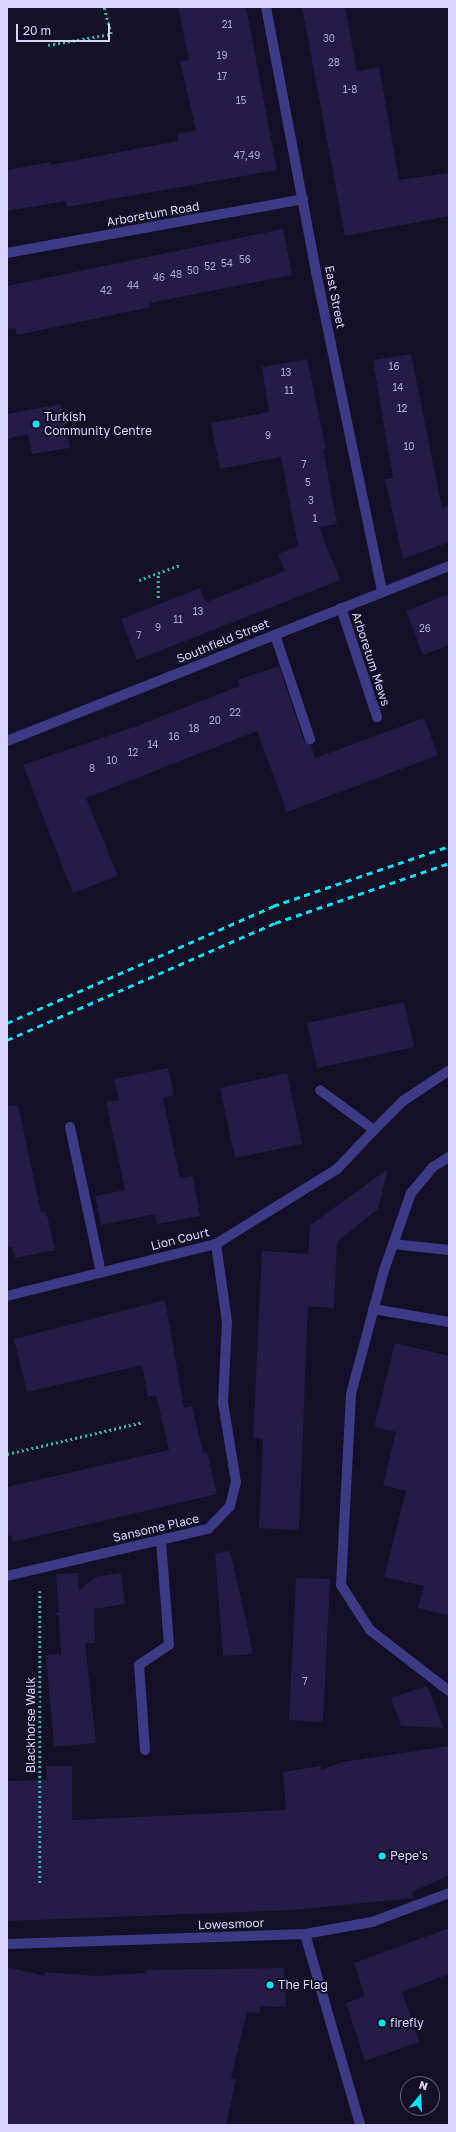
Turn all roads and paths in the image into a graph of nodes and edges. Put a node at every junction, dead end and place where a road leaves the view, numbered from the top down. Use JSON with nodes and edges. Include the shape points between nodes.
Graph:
{"nodes":[{"id":1,"x":104,"y":7,"type":"edge"},
{"id":2,"x":266,"y":7,"type":"edge"},
{"id":3,"x":48,"y":45,"type":"dead end"},
{"id":4,"x":303,"y":199,"type":"junction"},
{"id":5,"x":7,"y":253,"type":"edge"},
{"id":6,"x":180,"y":565,"type":"dead end"},
{"id":7,"x":449,"y":566,"type":"edge"},
{"id":8,"x":158,"y":574,"type":"junction"},
{"id":9,"x":139,"y":580,"type":"dead end"},
{"id":10,"x":382,"y":592,"type":"junction"},
{"id":11,"x":158,"y":598,"type":"dead end"},
{"id":12,"x":341,"y":608,"type":"junction"},
{"id":13,"x":275,"y":635,"type":"junction"},
{"id":14,"x":377,"y":717,"type":"dead end"},
{"id":15,"x":310,"y":739,"type":"dead end"},
{"id":16,"x":7,"y":741,"type":"edge"},
{"id":17,"x":448,"y":1071,"type":"edge"},
{"id":18,"x":320,"y":1090,"type":"dead end"},
{"id":19,"x":70,"y":1127,"type":"dead end"},
{"id":20,"x":374,"y":1130,"type":"junction"},
{"id":21,"x":449,"y":1157,"type":"edge"},
{"id":22,"x":216,"y":1244,"type":"junction"},
{"id":23,"x":393,"y":1244,"type":"junction"},
{"id":24,"x":449,"y":1250,"type":"edge"},
{"id":25,"x":101,"y":1273,"type":"junction"},
{"id":26,"x":7,"y":1296,"type":"edge"},
{"id":27,"x":373,"y":1309,"type":"junction"},
{"id":28,"x":449,"y":1322,"type":"edge"},
{"id":29,"x":143,"y":1422,"type":"dead end"},
{"id":30,"x":7,"y":1454,"type":"edge"},
{"id":31,"x":161,"y":1540,"type":"junction"},
{"id":32,"x":40,"y":1568,"type":"junction"},
{"id":33,"x":7,"y":1576,"type":"edge"},
{"id":34,"x":449,"y":1691,"type":"edge"},
{"id":35,"x":145,"y":1750,"type":"dead end"},
{"id":36,"x":40,"y":1883,"type":"dead end"},
{"id":37,"x":449,"y":1893,"type":"edge"},
{"id":38,"x":305,"y":1934,"type":"junction"},
{"id":39,"x":7,"y":1944,"type":"edge"},
{"id":40,"x":360,"y":2125,"type":"edge"}],
"edges":[{"from":1,"to":3,"type":"path","via":[[111,34]]},
{"from":2,"to":4,"type":"street","name":"East Street"},
{"from":4,"to":5,"type":"street","name":"Arboretum Road"},
{"from":4,"to":10,"type":"street","name":"East Street"},
{"from":6,"to":8,"type":"path"},
{"from":7,"to":10,"type":"street","name":"Southfield Street"},
{"from":8,"to":9,"type":"path"},
{"from":8,"to":11,"type":"path"},
{"from":10,"to":12,"type":"street","name":"Southfield Street"},
{"from":12,"to":13,"type":"street","name":"Southfield Street"},
{"from":12,"to":14,"type":"street","name":"Arboretum Mews"},
{"from":13,"to":15,"type":"street"},
{"from":13,"to":16,"type":"street","name":"Southfield Street"},
{"from":17,"to":20,"type":"street","name":"Lion Court","via":[[403,1101]]},
{"from":18,"to":20,"type":"street"},
{"from":19,"to":25,"type":"street"},
{"from":20,"to":22,"type":"street","name":"Lion Court","via":[[337,1169]]},
{"from":21,"to":23,"type":"street","via":[[433,1167],[411,1193]]},
{"from":22,"to":25,"type":"street","name":"Lion Court"},
{"from":22,"to":31,"type":"street","name":"Sansome Place","via":[[227,1322],[223,1403],[236,1482],[230,1506],[208,1529]]},
{"from":23,"to":24,"type":"street"},
{"from":23,"to":27,"type":"street"},
{"from":25,"to":26,"type":"street","name":"Lion Court"},
{"from":27,"to":28,"type":"street"},
{"from":27,"to":34,"type":"street","via":[[351,1394],[341,1585],[370,1630]]},
{"from":29,"to":30,"type":"path"},
{"from":31,"to":32,"type":"street","name":"Sansome Place"},
{"from":31,"to":35,"type":"street","via":[[169,1645],[138,1665]]},
{"from":32,"to":33,"type":"street","name":"Sansome Place"},
{"from":32,"to":36,"type":"path","name":"Blackhorse Walk"},
{"from":37,"to":38,"type":"street","name":"Lowesmoor","via":[[372,1922]]},
{"from":38,"to":39,"type":"street","name":"Lowesmoor"},
{"from":38,"to":40,"type":"street"}]}
